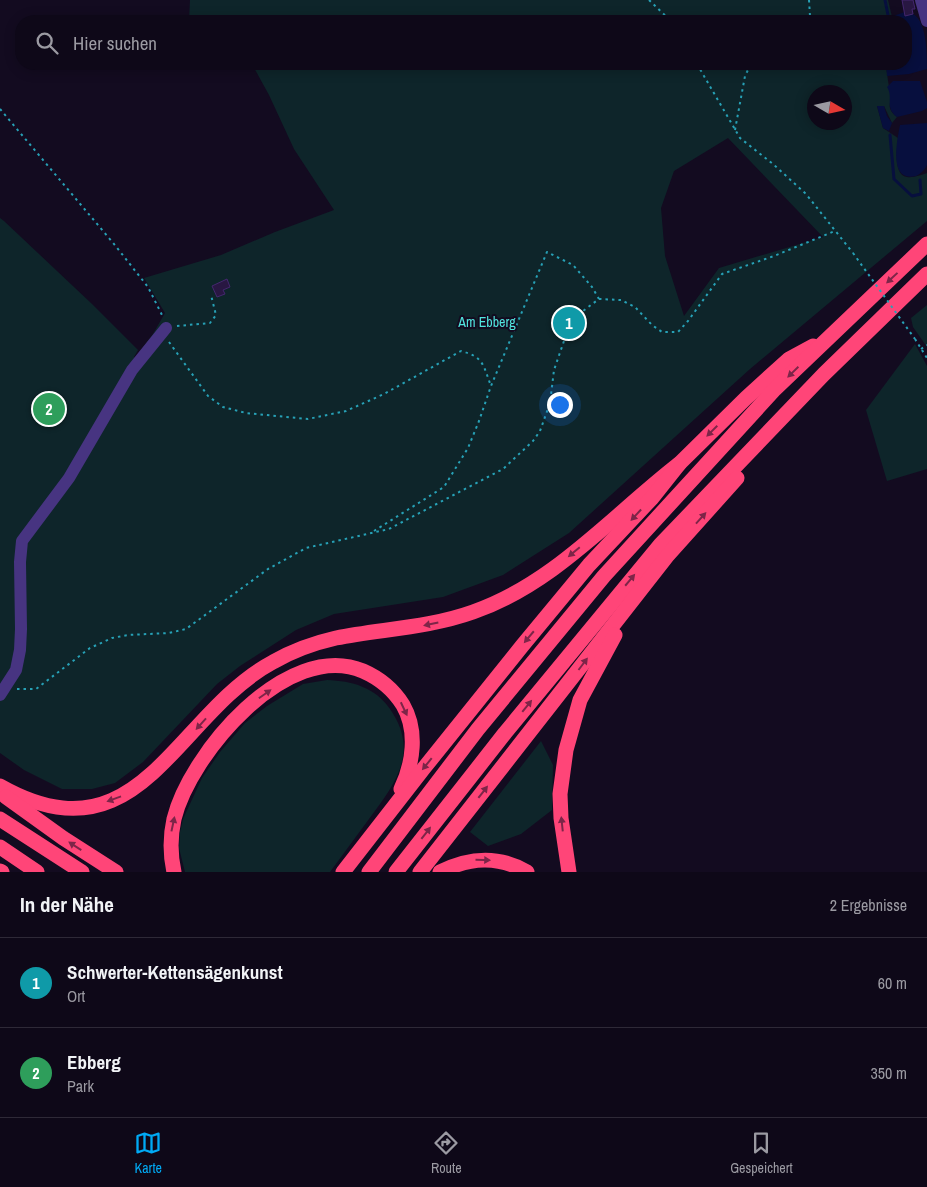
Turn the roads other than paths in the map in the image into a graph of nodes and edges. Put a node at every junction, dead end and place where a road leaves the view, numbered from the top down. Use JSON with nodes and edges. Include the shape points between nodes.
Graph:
{"nodes":[{"id":1,"x":921,"y":0,"type":"edge"},
{"id":2,"x":927,"y":21,"type":"edge"},
{"id":3,"x":927,"y":244,"type":"edge"},
{"id":4,"x":927,"y":274,"type":"edge"},
{"id":5,"x":927,"y":286,"type":"edge"},
{"id":6,"x":164,"y":330,"type":"road end"},
{"id":7,"x":828,"y":338,"type":"junction"},
{"id":8,"x":678,"y":464,"type":"junction"},
{"id":9,"x":668,"y":555,"type":"junction"},
{"id":10,"x":2,"y":692,"type":"edge"},
{"id":11,"x":0,"y":786,"type":"edge"},
{"id":12,"x":0,"y":793,"type":"edge"},
{"id":13,"x":0,"y":819,"type":"edge"},
{"id":14,"x":364,"y":844,"type":"junction"},
{"id":15,"x":0,"y":847,"type":"edge"},
{"id":16,"x":37,"y":872,"type":"edge"},
{"id":17,"x":82,"y":872,"type":"edge"},
{"id":18,"x":116,"y":872,"type":"edge"},
{"id":19,"x":174,"y":872,"type":"edge"},
{"id":20,"x":343,"y":872,"type":"edge"},
{"id":21,"x":369,"y":872,"type":"edge"},
{"id":22,"x":396,"y":872,"type":"edge"},
{"id":23,"x":420,"y":872,"type":"edge"},
{"id":24,"x":440,"y":872,"type":"edge"},
{"id":25,"x":527,"y":872,"type":"edge"},
{"id":26,"x":568,"y":872,"type":"edge"}],
"edges":[{"from":1,"to":2,"type":"lane"},
{"from":3,"to":7,"type":"highway","one_way":true},
{"from":22,"to":4,"type":"highway","one_way":true,"via":[[505,733],[660,545],[824,374]]},
{"from":9,"to":5,"type":"highway","one_way":true,"via":[[774,435]]},
{"from":6,"to":10,"type":"lane","via":[[132,370],[69,478],[22,541],[20,650],[16,670]]},
{"from":7,"to":8,"type":"highway","one_way":true,"via":[[789,358]]},
{"from":7,"to":21,"type":"highway","one_way":true,"via":[[775,388],[604,576],[478,728]]},
{"from":8,"to":11,"type":"highway","one_way":true,"via":[[566,559],[498,602],[445,621],[336,638],[271,663],[230,694],[154,772],[122,796],[92,806],[59,808],[41,805]]},
{"from":8,"to":14,"type":"highway","one_way":true,"via":[[652,498],[588,565]]},
{"from":23,"to":9,"type":"highway","one_way":true},
{"from":26,"to":9,"type":"highway","one_way":true,"via":[[560,794],[571,728],[580,700],[610,642]]},
{"from":18,"to":12,"type":"highway","one_way":true},
{"from":13,"to":17,"type":"highway"},
{"from":19,"to":14,"type":"highway","one_way":true,"via":[[170,844],[174,818],[192,776],[213,747],[236,718],[259,698],[300,673],[325,666],[356,668],[378,679],[400,700],[411,729],[412,754],[405,781]]},
{"from":14,"to":20,"type":"highway"},
{"from":15,"to":16,"type":"highway"},
{"from":24,"to":25,"type":"highway","one_way":true,"via":[[481,859],[515,865]]}]}
